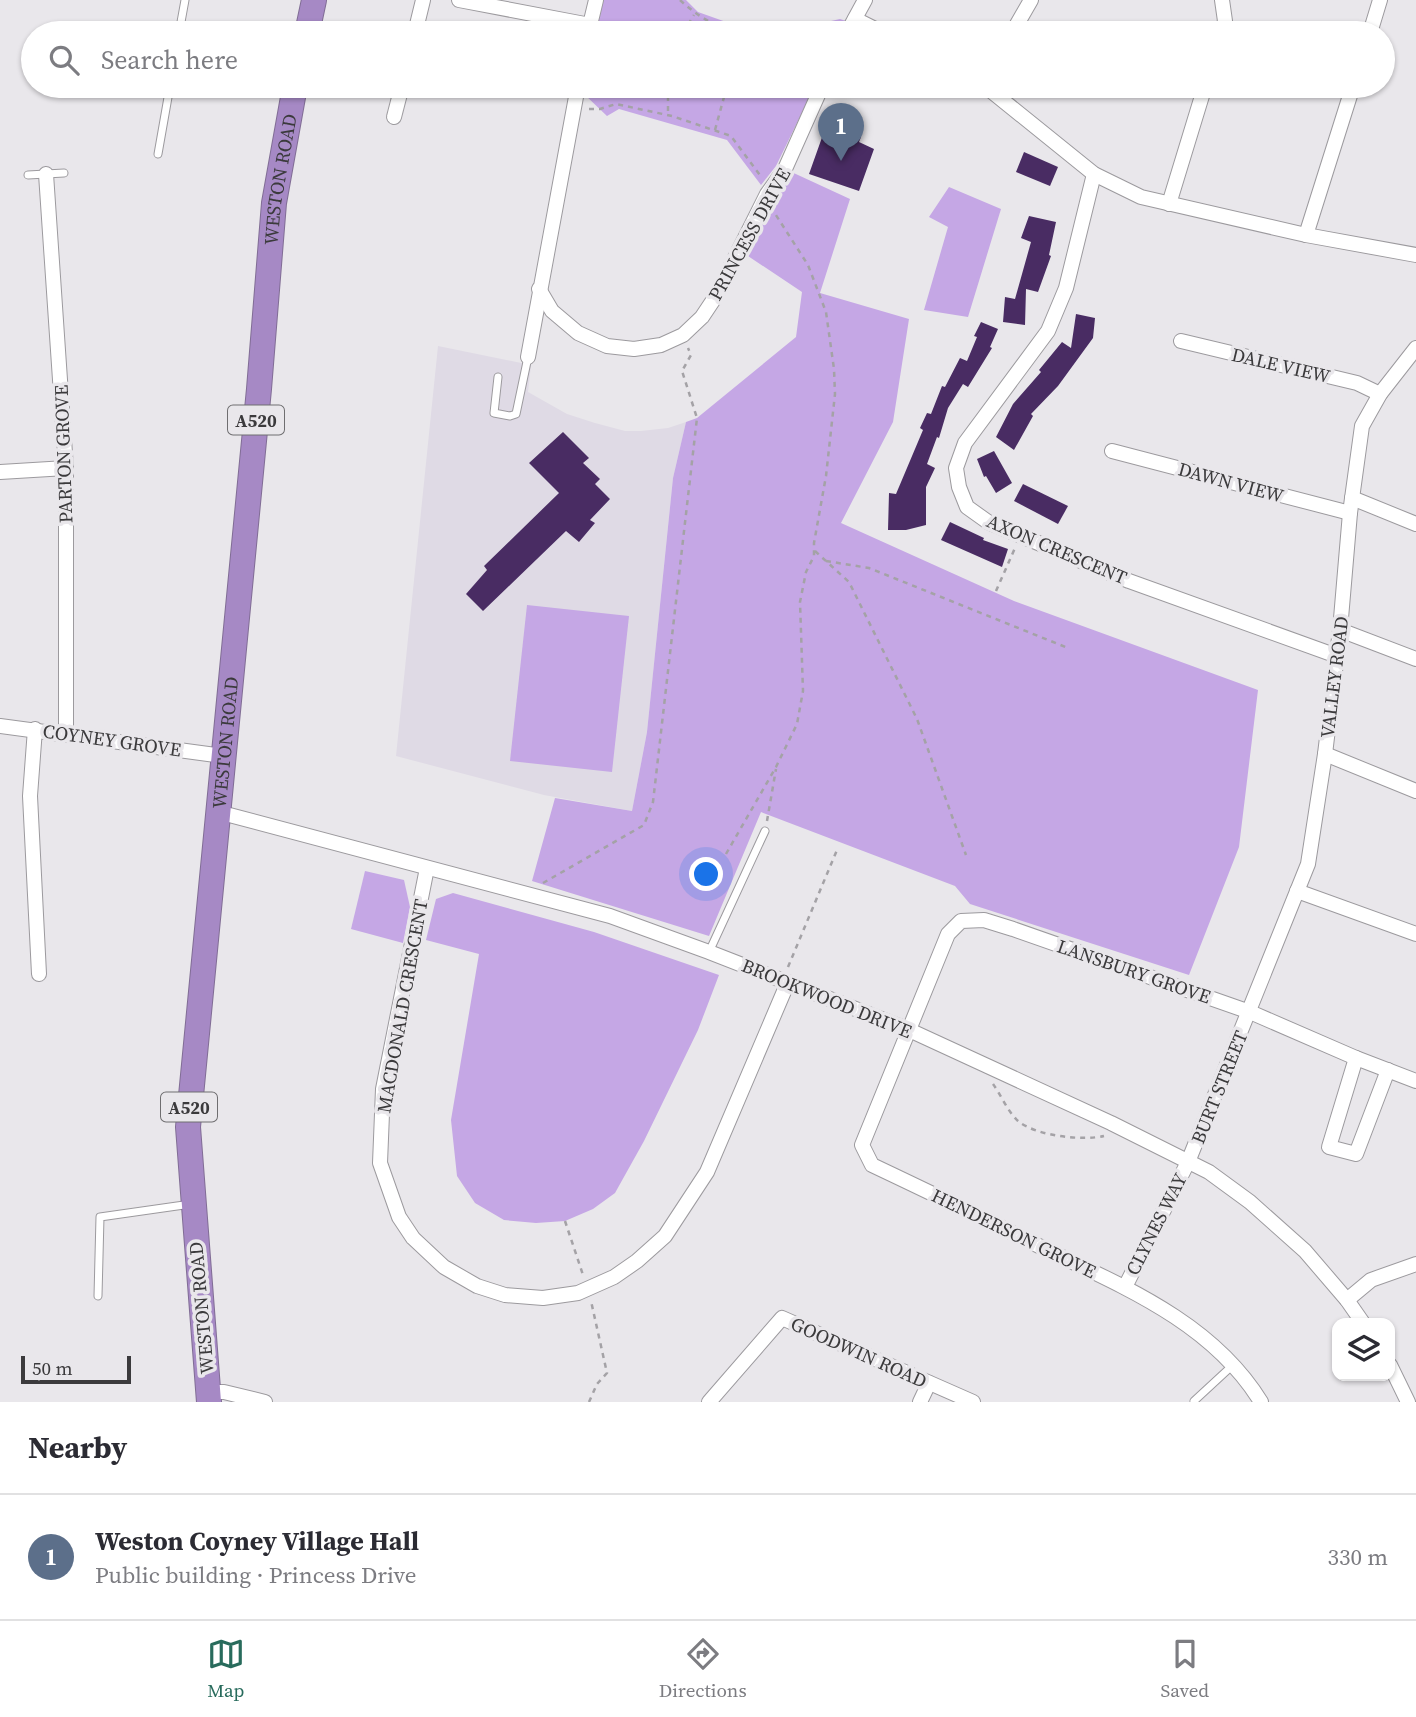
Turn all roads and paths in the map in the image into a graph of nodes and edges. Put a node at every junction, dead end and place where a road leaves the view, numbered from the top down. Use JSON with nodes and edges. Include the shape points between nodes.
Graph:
{"nodes":[{"id":1,"x":185,"y":0,"type":"edge"},
{"id":2,"x":314,"y":0,"type":"edge"},
{"id":3,"x":423,"y":0,"type":"edge"},
{"id":4,"x":458,"y":0,"type":"edge"},
{"id":5,"x":596,"y":0,"type":"edge"},
{"id":6,"x":680,"y":0,"type":"edge"},
{"id":7,"x":865,"y":0,"type":"edge"},
{"id":8,"x":1031,"y":0,"type":"edge"},
{"id":9,"x":1222,"y":0,"type":"edge"},
{"id":10,"x":1380,"y":0,"type":"edge"},
{"id":11,"x":695,"y":14,"type":"junction"},
{"id":12,"x":181,"y":21,"type":"edge"},
{"id":13,"x":310,"y":21,"type":"edge"},
{"id":14,"x":418,"y":21,"type":"edge"},
{"id":15,"x":553,"y":21,"type":"edge"},
{"id":16,"x":591,"y":21,"type":"edge"},
{"id":17,"x":691,"y":21,"type":"edge"},
{"id":18,"x":707,"y":21,"type":"edge"},
{"id":19,"x":854,"y":21,"type":"edge"},
{"id":20,"x":1019,"y":21,"type":"edge"},
{"id":21,"x":1225,"y":21,"type":"edge"},
{"id":22,"x":1374,"y":21,"type":"edge"},
{"id":23,"x":168,"y":98,"type":"edge"},
{"id":24,"x":293,"y":98,"type":"edge"},
{"id":25,"x":399,"y":98,"type":"edge"},
{"id":26,"x":576,"y":98,"type":"edge"},
{"id":27,"x":668,"y":98,"type":"edge"},
{"id":28,"x":724,"y":98,"type":"edge"},
{"id":29,"x":817,"y":98,"type":"edge"},
{"id":30,"x":1000,"y":98,"type":"edge"},
{"id":31,"x":1201,"y":98,"type":"edge"},
{"id":32,"x":1349,"y":98,"type":"edge"},
{"id":33,"x":574,"y":108,"type":"junction"},
{"id":34,"x":668,"y":116,"type":"junction"},
{"id":35,"x":394,"y":117,"type":"dead end"},
{"id":36,"x":715,"y":131,"type":"junction"},
{"id":37,"x":158,"y":153,"type":"dead end"},
{"id":38,"x":64,"y":173,"type":"dead end"},
{"id":39,"x":46,"y":174,"type":"junction"},
{"id":40,"x":1094,"y":174,"type":"junction"},
{"id":41,"x":28,"y":175,"type":"dead end"},
{"id":42,"x":768,"y":194,"type":"junction"},
{"id":43,"x":1169,"y":204,"type":"junction"},
{"id":44,"x":1306,"y":235,"type":"junction"},
{"id":45,"x":1416,"y":255,"type":"edge"},
{"id":46,"x":538,"y":289,"type":"junction"},
{"id":47,"x":683,"y":335,"type":"junction"},
{"id":48,"x":1181,"y":341,"type":"dead end"},
{"id":49,"x":1416,"y":348,"type":"edge"},
{"id":50,"x":528,"y":357,"type":"joint"},
{"id":51,"x":498,"y":377,"type":"dead end"},
{"id":52,"x":1380,"y":394,"type":"junction"},
{"id":53,"x":1112,"y":451,"type":"dead end"},
{"id":54,"x":66,"y":468,"type":"junction"},
{"id":55,"x":0,"y":472,"type":"edge"},
{"id":56,"x":1351,"y":506,"type":"junction"},
{"id":57,"x":1416,"y":524,"type":"edge"},
{"id":58,"x":1021,"y":535,"type":"junction"},
{"id":59,"x":814,"y":549,"type":"junction"},
{"id":60,"x":826,"y":561,"type":"junction"},
{"id":61,"x":996,"y":591,"type":"dead end"},
{"id":62,"x":1340,"y":630,"type":"junction"},
{"id":63,"x":1068,"y":648,"type":"dead end"},
{"id":64,"x":1336,"y":656,"type":"junction"},
{"id":65,"x":1416,"y":659,"type":"edge"},
{"id":66,"x":0,"y":726,"type":"edge"},
{"id":67,"x":35,"y":729,"type":"junction"},
{"id":68,"x":66,"y":734,"type":"junction"},
{"id":69,"x":1325,"y":754,"type":"junction"},
{"id":70,"x":223,"y":756,"type":"junction"},
{"id":71,"x":776,"y":766,"type":"junction"},
{"id":72,"x":1416,"y":791,"type":"edge"},
{"id":73,"x":218,"y":812,"type":"junction"},
{"id":74,"x":765,"y":831,"type":"joint"},
{"id":75,"x":837,"y":850,"type":"dead end"},
{"id":76,"x":726,"y":854,"type":"dead end"},
{"id":77,"x":966,"y":855,"type":"dead end"},
{"id":78,"x":427,"y":868,"type":"junction"},
{"id":79,"x":1297,"y":891,"type":"junction"},
{"id":80,"x":525,"y":893,"type":"junction"},
{"id":81,"x":1416,"y":934,"type":"edge"},
{"id":82,"x":709,"y":952,"type":"junction"},
{"id":83,"x":39,"y":974,"type":"dead end"},
{"id":84,"x":785,"y":981,"type":"junction"},
{"id":85,"x":1250,"y":1012,"type":"junction"},
{"id":86,"x":907,"y":1029,"type":"junction"},
{"id":87,"x":1356,"y":1058,"type":"junction"},
{"id":88,"x":978,"y":1061,"type":"junction"},
{"id":89,"x":1388,"y":1070,"type":"junction"},
{"id":90,"x":1416,"y":1081,"type":"edge"},
{"id":91,"x":1125,"y":1130,"type":"junction"},
{"id":92,"x":1188,"y":1162,"type":"junction"},
{"id":93,"x":192,"y":1204,"type":"junction"},
{"id":94,"x":565,"y":1221,"type":"dead end"},
{"id":95,"x":1416,"y":1264,"type":"edge"},
{"id":96,"x":1125,"y":1287,"type":"junction"},
{"id":97,"x":588,"y":1289,"type":"junction"},
{"id":98,"x":98,"y":1296,"type":"dead end"},
{"id":99,"x":1347,"y":1300,"type":"junction"},
{"id":100,"x":1360,"y":1318,"type":"edge"},
{"id":101,"x":1233,"y":1365,"type":"junction"},
{"id":102,"x":1395,"y":1373,"type":"edge"},
{"id":103,"x":929,"y":1383,"type":"junction"},
{"id":104,"x":209,"y":1397,"type":"edge"},
{"id":105,"x":1411,"y":1400,"type":"edge"},
{"id":106,"x":1194,"y":1401,"type":"edge"},
{"id":107,"x":265,"y":1402,"type":"edge"},
{"id":108,"x":589,"y":1402,"type":"edge"},
{"id":109,"x":709,"y":1402,"type":"edge"},
{"id":110,"x":920,"y":1402,"type":"edge"},
{"id":111,"x":973,"y":1402,"type":"edge"},
{"id":112,"x":1261,"y":1402,"type":"edge"}],
"edges":[{"from":1,"to":12,"type":"lane"},
{"from":2,"to":13,"type":"highway"},
{"from":3,"to":14,"type":"street"},
{"from":4,"to":15,"type":"street"},
{"from":5,"to":16,"type":"street"},
{"from":6,"to":11,"type":"path"},
{"from":7,"to":19,"type":"street"},
{"from":8,"to":20,"type":"street"},
{"from":9,"to":21,"type":"street"},
{"from":10,"to":22,"type":"street"},
{"from":11,"to":17,"type":"path"},
{"from":11,"to":18,"type":"path"},
{"from":23,"to":37,"type":"lane"},
{"from":24,"to":70,"type":"highway","name":"WESTON ROAD","number":"A520","via":[[274,203]]},
{"from":25,"to":35,"type":"street"},
{"from":26,"to":33,"type":"street"},
{"from":27,"to":34,"type":"path"},
{"from":28,"to":36,"type":"path"},
{"from":29,"to":42,"type":"street","name":"PRINCESS DRIVE","via":[[785,169]]},
{"from":30,"to":40,"type":"street"},
{"from":31,"to":43,"type":"street"},
{"from":32,"to":44,"type":"street"},
{"from":33,"to":34,"type":"path","via":[[617,104]]},
{"from":33,"to":46,"type":"street"},
{"from":34,"to":36,"type":"path"},
{"from":36,"to":42,"type":"path","via":[[731,136]]},
{"from":38,"to":39,"type":"lane"},
{"from":39,"to":41,"type":"lane"},
{"from":39,"to":54,"type":"street","name":"PARTON GROVE"},
{"from":40,"to":43,"type":"street","via":[[1141,197]]},
{"from":40,"to":58,"type":"street","name":"AXON CRESCENT","via":[[1066,288],[1048,331],[965,443],[956,468],[967,507],[988,522]]},
{"from":42,"to":47,"type":"street","name":"PRINCESS DRIVE","via":[[716,296]]},
{"from":42,"to":59,"type":"path","via":[[807,265],[828,323],[835,394]]},
{"from":43,"to":44,"type":"street"},
{"from":44,"to":45,"type":"street"},
{"from":46,"to":47,"type":"street","name":"PRINCESS DRIVE","via":[[552,311],[578,333],[607,346],[634,349],[661,345]]},
{"from":46,"to":50,"type":"street"},
{"from":47,"to":80,"type":"path","via":[[691,355],[682,371],[697,418],[653,802],[644,825]]},
{"from":48,"to":52,"type":"street","name":"DALE VIEW","via":[[1357,383]]},
{"from":49,"to":52,"type":"street","name":"VALLEY ROAD"},
{"from":50,"to":51,"type":"lane","via":[[516,414],[494,413]]},
{"from":52,"to":56,"type":"street","name":"VALLEY ROAD","via":[[1362,426]]},
{"from":53,"to":56,"type":"street","name":"DAWN VIEW"},
{"from":54,"to":55,"type":"street"},
{"from":54,"to":68,"type":"street","name":"PARTON GROVE"},
{"from":56,"to":57,"type":"street","name":"DAWN VIEW"},
{"from":56,"to":62,"type":"street","name":"VALLEY ROAD"},
{"from":58,"to":61,"type":"path"},
{"from":58,"to":64,"type":"street","name":"AXON CRESCENT","via":[[1129,581]]},
{"from":59,"to":60,"type":"path"},
{"from":59,"to":71,"type":"path","via":[[800,602],[803,691],[797,724]]},
{"from":60,"to":63,"type":"path","via":[[869,568]]},
{"from":60,"to":77,"type":"path","via":[[849,582],[917,719]]},
{"from":62,"to":64,"type":"street","name":"VALLEY ROAD"},
{"from":62,"to":65,"type":"street"},
{"from":64,"to":69,"type":"street","name":"VALLEY ROAD"},
{"from":66,"to":67,"type":"street","name":"COYNEY GROVE"},
{"from":67,"to":68,"type":"street","name":"COYNEY GROVE"},
{"from":67,"to":83,"type":"street","via":[[30,796]]},
{"from":68,"to":70,"type":"street","name":"COYNEY GROVE"},
{"from":69,"to":72,"type":"street"},
{"from":69,"to":79,"type":"street","name":"VALLEY ROAD","via":[[1308,864]]},
{"from":70,"to":73,"type":"highway","name":"WESTON ROAD","number":"A520"},
{"from":71,"to":74,"type":"path"},
{"from":71,"to":76,"type":"path"},
{"from":73,"to":78,"type":"street","name":"BROOKWOOD DRIVE"},
{"from":73,"to":93,"type":"highway","name":"WESTON ROAD","number":"A520","via":[[188,1127]]},
{"from":74,"to":82,"type":"lane"},
{"from":75,"to":84,"type":"path"},
{"from":78,"to":80,"type":"street","name":"BROOKWOOD DRIVE"},
{"from":78,"to":97,"type":"street","name":"MACDONALD CRESCENT","via":[[383,1089],[380,1163],[390,1194],[413,1238],[444,1267],[477,1286],[505,1295],[542,1298]]},
{"from":79,"to":81,"type":"street"},
{"from":79,"to":85,"type":"street","name":"VALLEY ROAD"},
{"from":80,"to":82,"type":"street","name":"BROOKWOOD DRIVE","via":[[610,916]]},
{"from":82,"to":84,"type":"street","name":"BROOKWOOD DRIVE"},
{"from":84,"to":86,"type":"street","name":"BROOKWOOD DRIVE"},
{"from":84,"to":97,"type":"street","name":"MACDONALD CRESCENT","via":[[707,1172],[665,1236],[614,1277]]},
{"from":85,"to":86,"type":"street","name":"LANSBURY GROVE","via":[[984,919],[961,921],[948,934]]},
{"from":85,"to":87,"type":"street","name":"LANSBURY GROVE"},
{"from":85,"to":92,"type":"street","name":"BURT STREET"},
{"from":86,"to":88,"type":"street","name":"BROOKWOOD DRIVE"},
{"from":86,"to":96,"type":"street","name":"HENDERSON GROVE","via":[[862,1145],[872,1164]]},
{"from":87,"to":89,"type":"street","name":"LANSBURY GROVE"},
{"from":87,"to":89,"type":"street","via":[[1329,1147],[1356,1154]]},
{"from":88,"to":91,"type":"street","name":"BROOKWOOD DRIVE"},
{"from":88,"to":91,"type":"path","via":[[1018,1121],[1045,1134],[1094,1138]]},
{"from":89,"to":90,"type":"street","name":"LANSBURY GROVE"},
{"from":91,"to":92,"type":"street","name":"BROOKWOOD DRIVE"},
{"from":92,"to":96,"type":"street","name":"CLYNES WAY"},
{"from":92,"to":99,"type":"street","name":"BROOKWOOD DRIVE","via":[[1250,1202],[1305,1251]]},
{"from":93,"to":98,"type":"lane","via":[[100,1217]]},
{"from":93,"to":104,"type":"highway","name":"WESTON ROAD","number":"A520"},
{"from":94,"to":97,"type":"path"},
{"from":95,"to":99,"type":"street","via":[[1371,1280]]},
{"from":96,"to":101,"type":"street","name":"HENDERSON GROVE","via":[[1190,1326]]},
{"from":97,"to":108,"type":"path","via":[[607,1373]]},
{"from":99,"to":100,"type":"street","name":"BROOKWOOD DRIVE"},
{"from":101,"to":106,"type":"lane"},
{"from":101,"to":112,"type":"street","name":"HENDERSON GROVE"},
{"from":102,"to":105,"type":"street"},
{"from":103,"to":109,"type":"street","name":"GOODWIN ROAD","via":[[782,1318]]},
{"from":103,"to":110,"type":"street"},
{"from":103,"to":111,"type":"street","name":"GOODWIN ROAD"},
{"from":104,"to":107,"type":"street","via":[[224,1392]]}]}
